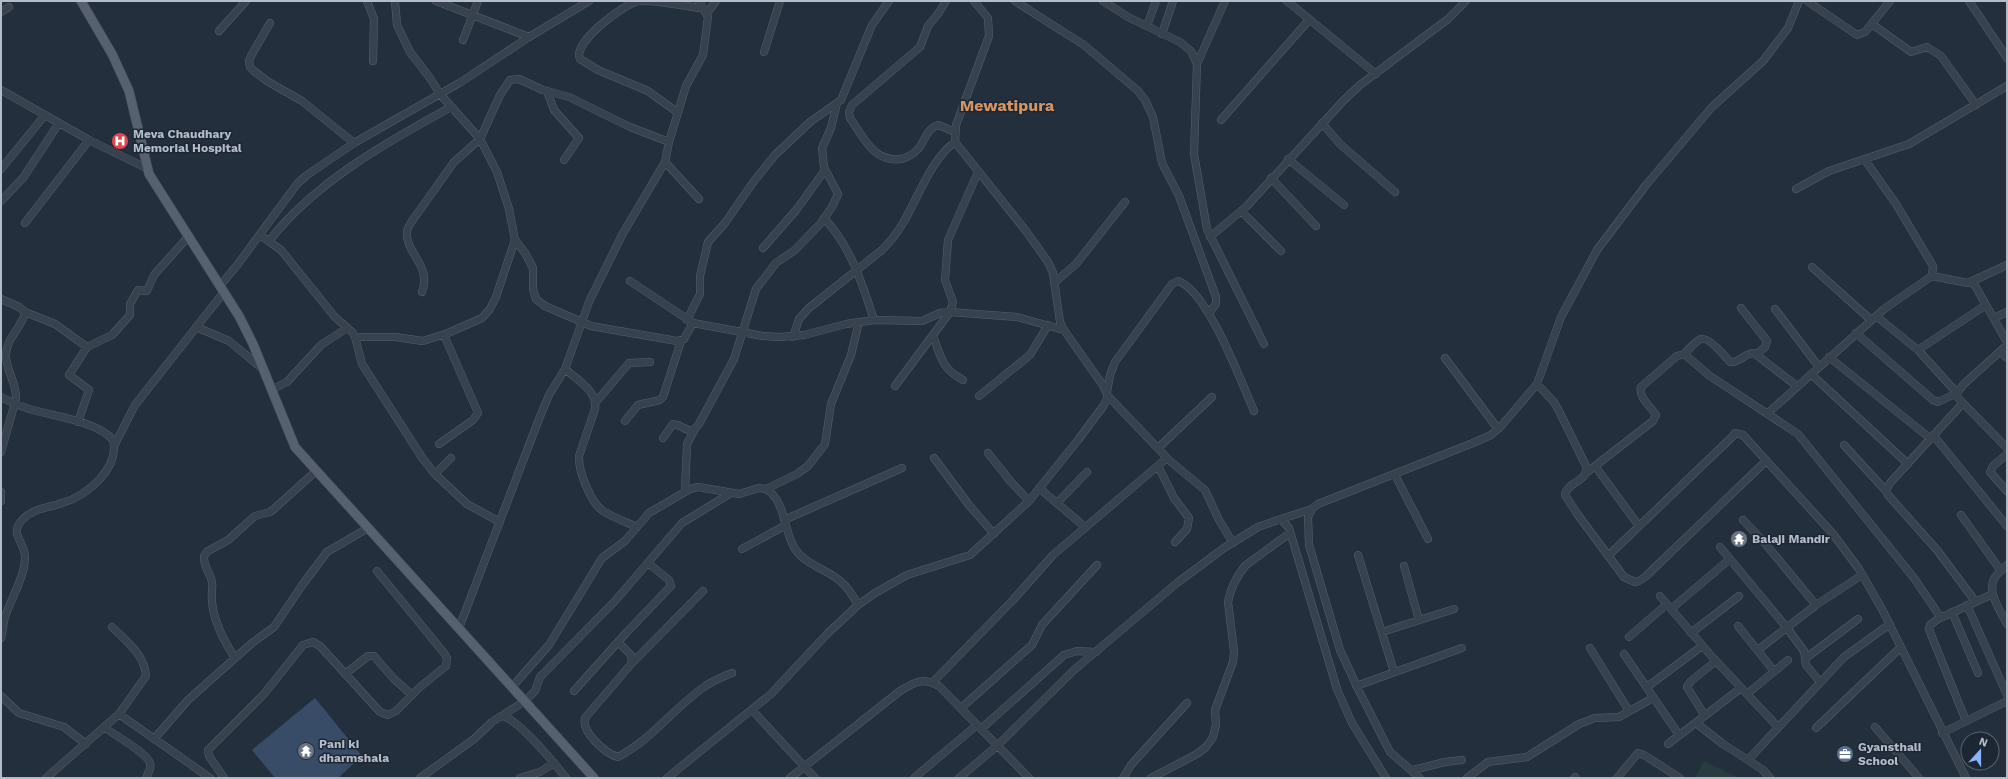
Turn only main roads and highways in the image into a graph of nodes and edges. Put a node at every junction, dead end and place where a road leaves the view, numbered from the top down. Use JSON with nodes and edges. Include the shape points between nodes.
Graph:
{"nodes":[{"id":1,"x":81,"y":1,"type":"edge"},
{"id":2,"x":594,"y":778,"type":"edge"}],
"edges":[{"from":1,"to":2,"type":"main road","via":[[112,54],[129,91],[146,168],[168,208],[222,289],[253,344],[290,438],[302,456]]}]}
